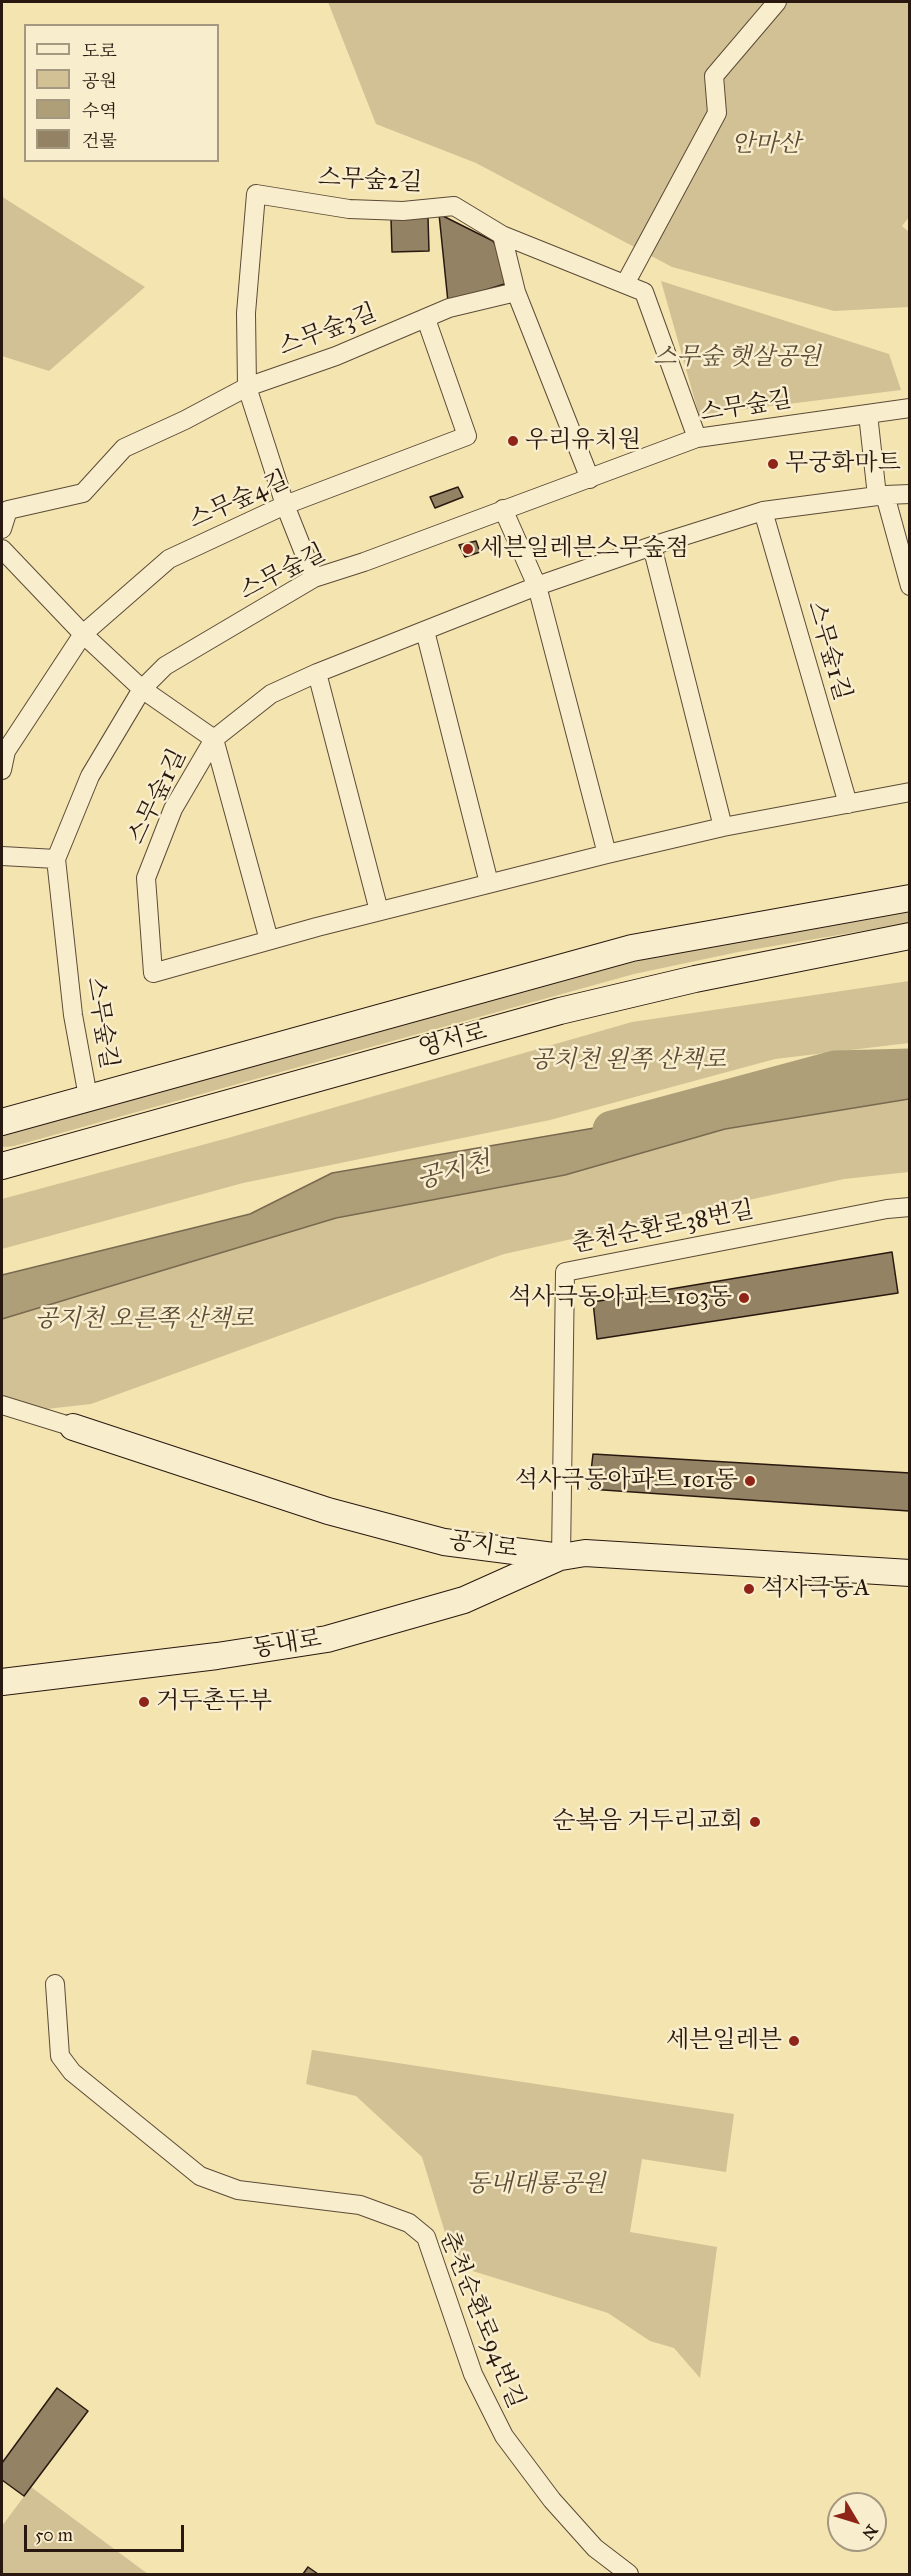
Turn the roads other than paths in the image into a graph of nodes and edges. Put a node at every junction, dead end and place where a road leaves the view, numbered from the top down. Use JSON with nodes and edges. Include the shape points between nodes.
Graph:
{"nodes":[{"id":1,"x":777,"y":2,"type":"edge"},
{"id":2,"x":502,"y":235,"type":"junction"},
{"id":3,"x":625,"y":284,"type":"junction"},
{"id":4,"x":516,"y":292,"type":"junction"},
{"id":5,"x":426,"y":319,"type":"junction"},
{"id":6,"x":247,"y":387,"type":"junction"},
{"id":7,"x":909,"y":408,"type":"edge"},
{"id":8,"x":868,"y":414,"type":"junction"},
{"id":9,"x":697,"y":438,"type":"junction"},
{"id":10,"x":590,"y":479,"type":"junction"},
{"id":11,"x":909,"y":494,"type":"edge"},
{"id":12,"x":881,"y":496,"type":"junction"},
{"id":13,"x":285,"y":505,"type":"junction"},
{"id":14,"x":503,"y":509,"type":"junction"},
{"id":15,"x":763,"y":511,"type":"junction"},
{"id":16,"x":2,"y":529,"type":"edge"},
{"id":17,"x":652,"y":546,"type":"junction"},
{"id":18,"x":2,"y":549,"type":"edge"},
{"id":19,"x":314,"y":578,"type":"junction"},
{"id":20,"x":537,"y":586,"type":"junction"},
{"id":21,"x":909,"y":586,"type":"edge"},
{"id":22,"x":425,"y":631,"type":"junction"},
{"id":23,"x":83,"y":634,"type":"junction"},
{"id":24,"x":317,"y":674,"type":"junction"},
{"id":25,"x":142,"y":689,"type":"junction"},
{"id":26,"x":214,"y":739,"type":"junction"},
{"id":27,"x":2,"y":770,"type":"edge"},
{"id":28,"x":909,"y":792,"type":"edge"},
{"id":29,"x":848,"y":804,"type":"junction"},
{"id":30,"x":723,"y":827,"type":"junction"},
{"id":31,"x":607,"y":854,"type":"junction"},
{"id":32,"x":2,"y":856,"type":"edge"},
{"id":33,"x":56,"y":859,"type":"junction"},
{"id":34,"x":489,"y":884,"type":"junction"},
{"id":35,"x":909,"y":898,"type":"edge"},
{"id":36,"x":379,"y":911,"type":"junction"},
{"id":37,"x":909,"y":936,"type":"edge"},
{"id":38,"x":269,"y":940,"type":"junction"},
{"id":39,"x":88,"y":1097,"type":"junction"},
{"id":40,"x":2,"y":1122,"type":"edge"},
{"id":41,"x":2,"y":1166,"type":"edge"},
{"id":42,"x":909,"y":1207,"type":"edge"},
{"id":43,"x":2,"y":1405,"type":"edge"},
{"id":44,"x":72,"y":1427,"type":"joint"},
{"id":45,"x":561,"y":1557,"type":"junction"},
{"id":46,"x":909,"y":1573,"type":"edge"},
{"id":47,"x":2,"y":1682,"type":"edge"},
{"id":48,"x":56,"y":1984,"type":"dead end"},
{"id":49,"x":628,"y":2574,"type":"edge"}],
"edges":[{"from":1,"to":3,"type":"street","via":[[714,76],[717,113]]},
{"from":2,"to":3,"type":"street","name":"스무숲2길"},
{"from":2,"to":4,"type":"street"},
{"from":2,"to":6,"type":"street","name":"스무숲2길","via":[[454,206],[403,211],[349,209],[256,194],[246,313]]},
{"from":3,"to":9,"type":"street","name":"스무숲2길","via":[[644,291]]},
{"from":4,"to":5,"type":"street","name":"스무숲3길","via":[[449,308]]},
{"from":4,"to":10,"type":"street"},
{"from":5,"to":6,"type":"street","name":"스무숲3길"},
{"from":5,"to":13,"type":"street","name":"스무숲4길","via":[[467,436]]},
{"from":6,"to":13,"type":"street"},
{"from":6,"to":16,"type":"street","name":"스무숲3길","via":[[124,448],[83,493],[8,510]]},
{"from":7,"to":8,"type":"street","name":"스무숲길"},
{"from":8,"to":9,"type":"street","name":"스무숲길"},
{"from":8,"to":12,"type":"street"},
{"from":9,"to":10,"type":"street","name":"스무숲길"},
{"from":10,"to":14,"type":"street","name":"스무숲길"},
{"from":11,"to":12,"type":"street","name":"스무숲1길"},
{"from":12,"to":15,"type":"street","name":"스무숲1길"},
{"from":12,"to":21,"type":"street"},
{"from":13,"to":19,"type":"street"},
{"from":13,"to":23,"type":"street","name":"스무숲4길","via":[[169,559]]},
{"from":14,"to":19,"type":"street","name":"스무숲길"},
{"from":14,"to":20,"type":"street"},
{"from":15,"to":17,"type":"street","name":"스무숲1길"},
{"from":15,"to":29,"type":"street","name":"스무숲1길"},
{"from":17,"to":20,"type":"street","name":"스무숲1길"},
{"from":17,"to":30,"type":"street"},
{"from":18,"to":23,"type":"street"},
{"from":19,"to":25,"type":"street","name":"스무숲길","via":[[165,666]]},
{"from":20,"to":22,"type":"street","name":"스무숲1길"},
{"from":20,"to":31,"type":"street"},
{"from":22,"to":24,"type":"street","name":"스무숲1길"},
{"from":22,"to":34,"type":"street"},
{"from":23,"to":25,"type":"street"},
{"from":23,"to":27,"type":"street","name":"스무숲4길","via":[[6,751]]},
{"from":24,"to":26,"type":"street","name":"스무숲1길","via":[[271,694]]},
{"from":24,"to":36,"type":"street"},
{"from":25,"to":26,"type":"street"},
{"from":25,"to":33,"type":"street","name":"스무숲길","via":[[90,776]]},
{"from":26,"to":38,"type":"street","name":"스무숲1길"},
{"from":26,"to":38,"type":"street","name":"스무숲1길","via":[[173,809],[146,878],[153,973]]},
{"from":28,"to":29,"type":"street","name":"스무숲1길"},
{"from":29,"to":30,"type":"street","name":"스무숲1길"},
{"from":30,"to":31,"type":"street","name":"스무숲1길"},
{"from":31,"to":34,"type":"street","name":"스무숲1길"},
{"from":32,"to":33,"type":"street"},
{"from":33,"to":39,"type":"street","name":"스무숲길","via":[[73,1015]]},
{"from":34,"to":36,"type":"street","name":"스무숲1길"},
{"from":35,"to":39,"type":"street","name":"영서로","via":[[632,948]]},
{"from":36,"to":38,"type":"street","name":"스무숲1길"},
{"from":37,"to":41,"type":"street","name":"영서로","via":[[560,1011]]},
{"from":39,"to":40,"type":"street","name":"영서로"},
{"from":42,"to":45,"type":"street","name":"춘천순환로38번길","via":[[565,1272]]},
{"from":43,"to":44,"type":"street"},
{"from":44,"to":45,"type":"street","name":"공지로","via":[[328,1511],[444,1542]]},
{"from":45,"to":46,"type":"street","name":"공지로","via":[[585,1553]]},
{"from":45,"to":47,"type":"street","name":"동내로","via":[[464,1600],[327,1639]]},
{"from":48,"to":49,"type":"street","name":"춘천순환로94번길","via":[[60,2056],[72,2072],[200,2176],[238,2190],[360,2205],[409,2223],[426,2237],[473,2374],[504,2436],[552,2500],[595,2548]]}]}
